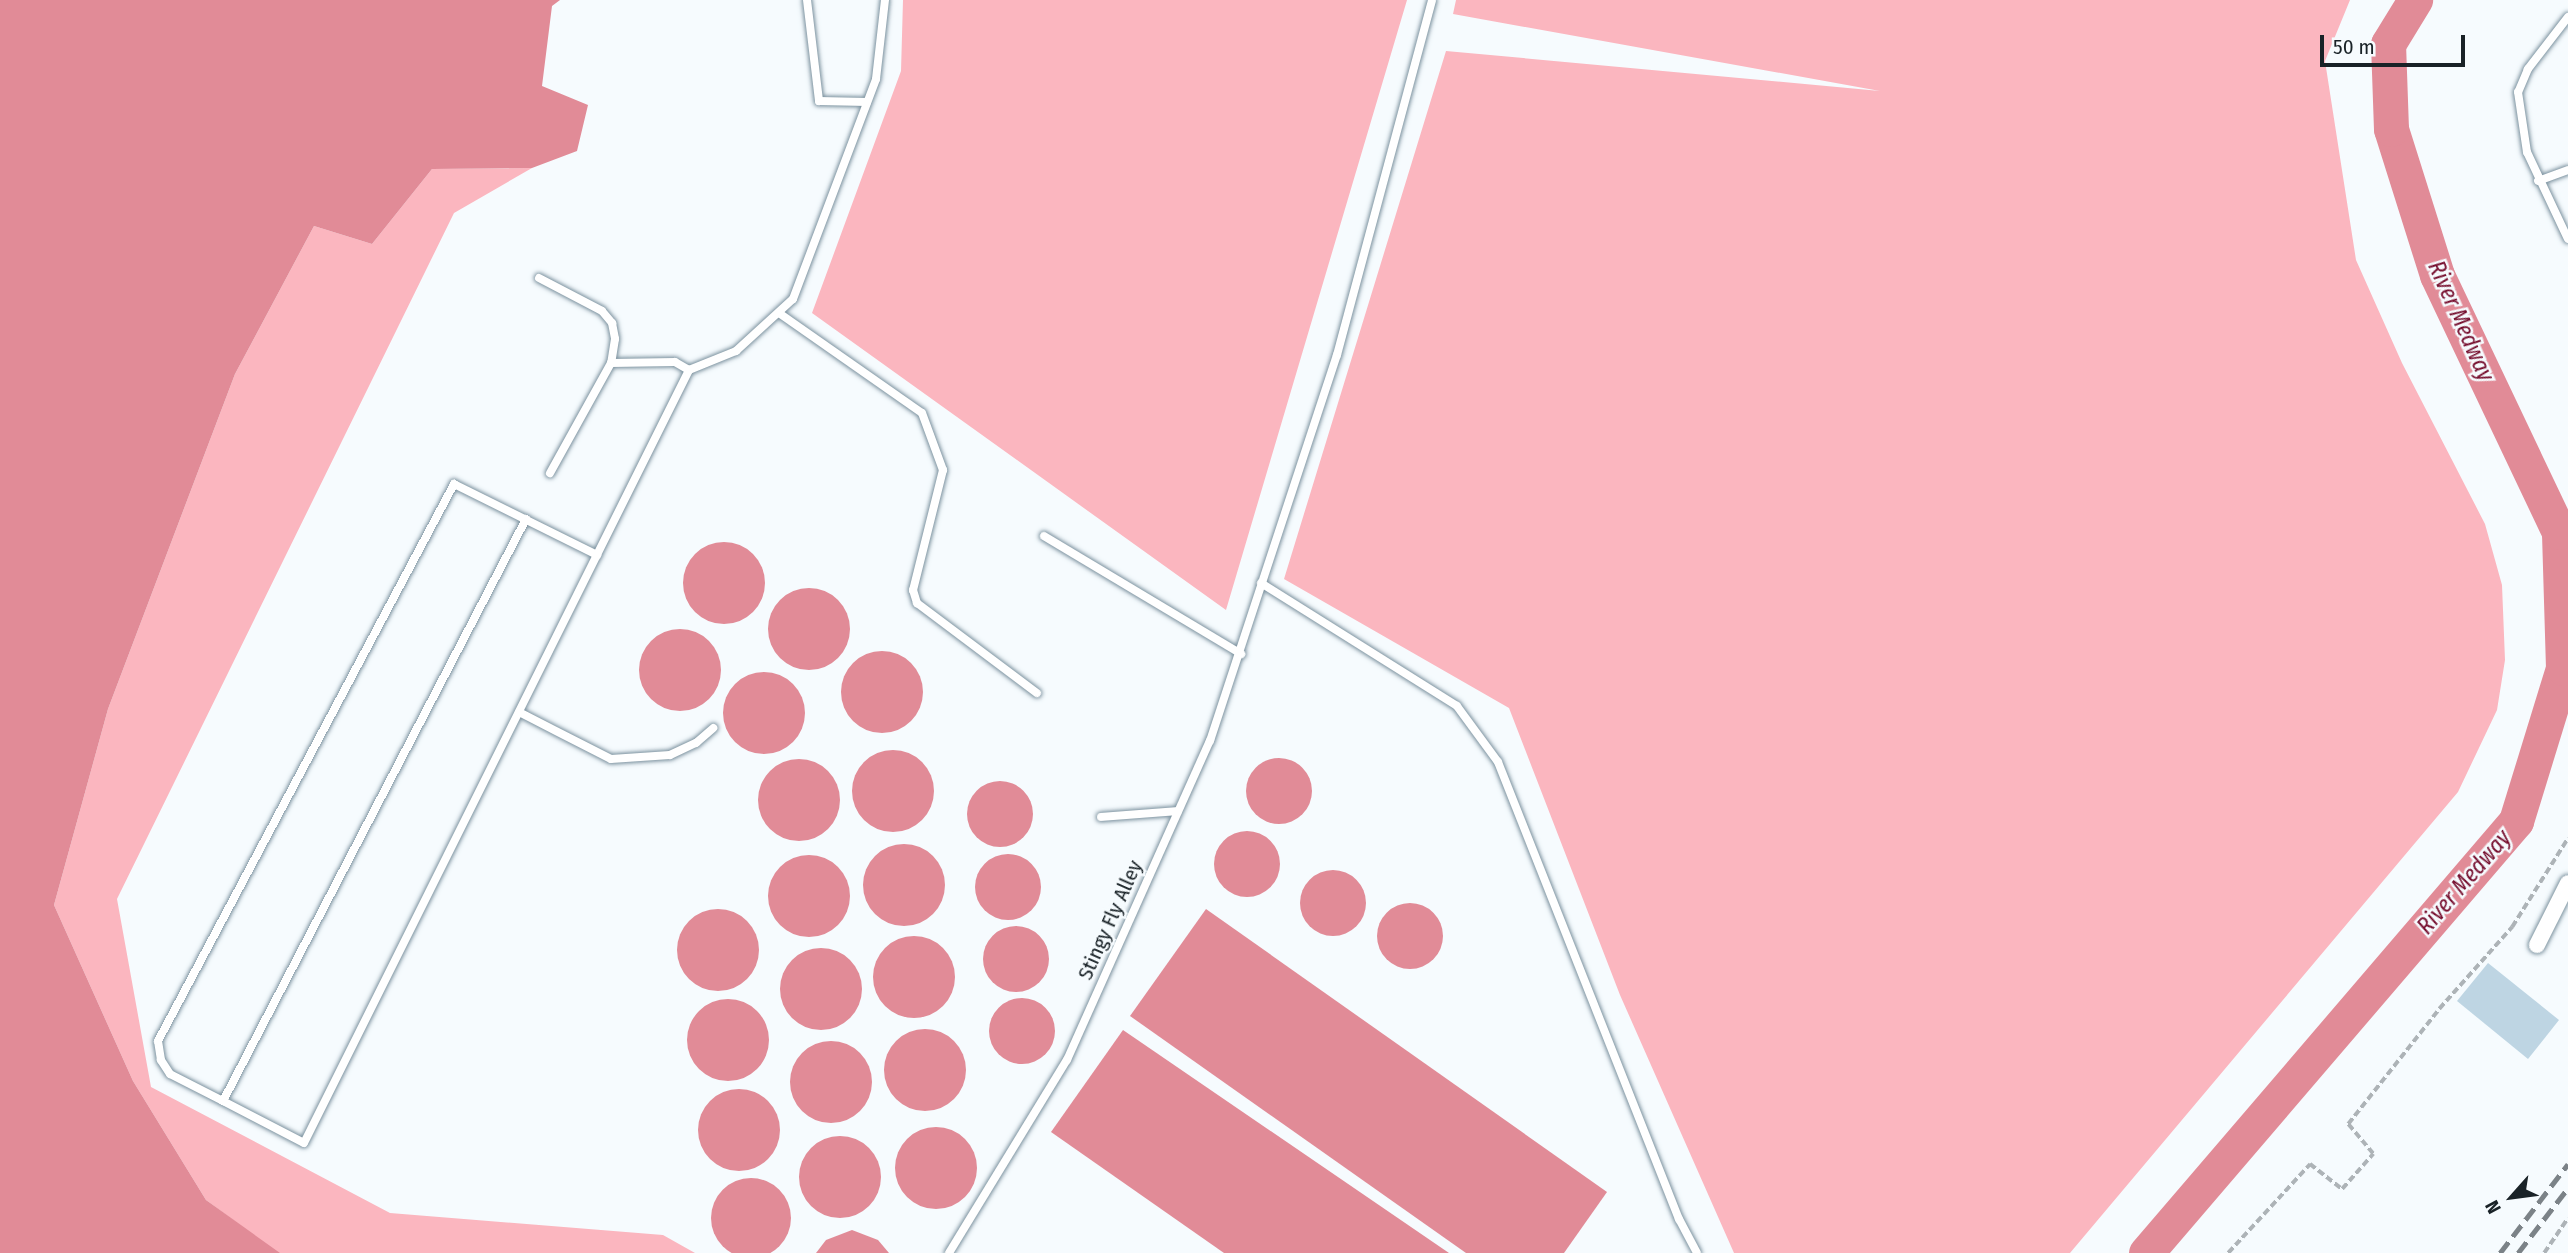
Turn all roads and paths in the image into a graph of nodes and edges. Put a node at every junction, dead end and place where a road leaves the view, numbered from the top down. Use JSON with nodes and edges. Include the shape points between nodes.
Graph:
{"nodes":[{"id":1,"x":807,"y":0,"type":"edge"},
{"id":2,"x":886,"y":0,"type":"edge"},
{"id":3,"x":1432,"y":0,"type":"edge"},
{"id":4,"x":2568,"y":17,"type":"edge"},
{"id":5,"x":867,"y":102,"type":"junction"},
{"id":6,"x":2568,"y":170,"type":"edge"},
{"id":7,"x":2538,"y":181,"type":"junction"},
{"id":8,"x":2568,"y":239,"type":"edge"},
{"id":9,"x":539,"y":278,"type":"dead end"},
{"id":10,"x":779,"y":313,"type":"junction"},
{"id":11,"x":611,"y":363,"type":"junction"},
{"id":12,"x":690,"y":370,"type":"junction"},
{"id":13,"x":550,"y":473,"type":"dead end"},
{"id":14,"x":526,"y":519,"type":"junction"},
{"id":15,"x":1044,"y":536,"type":"dead end"},
{"id":16,"x":597,"y":555,"type":"junction"},
{"id":17,"x":1261,"y":583,"type":"junction"},
{"id":18,"x":1241,"y":654,"type":"junction"},
{"id":19,"x":1037,"y":693,"type":"dead end"},
{"id":20,"x":519,"y":712,"type":"junction"},
{"id":21,"x":713,"y":728,"type":"dead end"},
{"id":22,"x":1178,"y":811,"type":"junction"},
{"id":23,"x":1101,"y":817,"type":"dead end"},
{"id":24,"x":2568,"y":838,"type":"edge"},
{"id":25,"x":2568,"y":883,"type":"edge"},
{"id":26,"x":2537,"y":945,"type":"dead end"},
{"id":27,"x":223,"y":1101,"type":"junction"},
{"id":28,"x":2568,"y":1218,"type":"edge"},
{"id":29,"x":2546,"y":1250,"type":"edge"},
{"id":30,"x":949,"y":1253,"type":"edge"},
{"id":31,"x":1697,"y":1253,"type":"edge"},
{"id":32,"x":2228,"y":1253,"type":"edge"}],
"edges":[{"from":1,"to":5,"type":"lane","via":[[819,101]]},
{"from":2,"to":5,"type":"lane","via":[[876,79]]},
{"from":3,"to":17,"type":"lane","name":"Stingy Fly Alley","via":[[1336,355]]},
{"from":4,"to":7,"type":"lane","via":[[2528,69],[2518,92],[2527,152]]},
{"from":5,"to":10,"type":"lane","via":[[793,299]]},
{"from":6,"to":7,"type":"lane"},
{"from":7,"to":8,"type":"lane"},
{"from":9,"to":11,"type":"lane","via":[[602,311],[612,323],[615,339]]},
{"from":10,"to":12,"type":"lane","via":[[736,351]]},
{"from":10,"to":19,"type":"lane","via":[[922,413],[943,470],[913,590],[917,603]]},
{"from":11,"to":12,"type":"lane","via":[[675,362]]},
{"from":11,"to":13,"type":"lane"},
{"from":12,"to":16,"type":"lane"},
{"from":14,"to":16,"type":"lane"},
{"from":14,"to":27,"type":"lane"},
{"from":14,"to":27,"type":"lane","via":[[454,484],[158,1041],[161,1060],[170,1074]]},
{"from":15,"to":18,"type":"lane"},
{"from":16,"to":20,"type":"lane"},
{"from":17,"to":18,"type":"lane","name":"Stingy Fly Alley"},
{"from":17,"to":31,"type":"lane","via":[[1457,706],[1498,762],[1679,1219]]},
{"from":18,"to":22,"type":"lane","name":"Stingy Fly Alley","via":[[1210,741]]},
{"from":20,"to":21,"type":"lane","via":[[611,759],[670,755],[696,743]]},
{"from":20,"to":27,"type":"lane","via":[[304,1143]]},
{"from":22,"to":23,"type":"lane"},
{"from":22,"to":30,"type":"lane","name":"Stingy Fly Alley","via":[[1067,1060]]},
{"from":24,"to":32,"type":"path","via":[[2512,927],[2439,1009],[2348,1124],[2373,1153],[2342,1189],[2310,1164]]},
{"from":25,"to":26,"type":"street"},
{"from":28,"to":29,"type":"path"}]}
